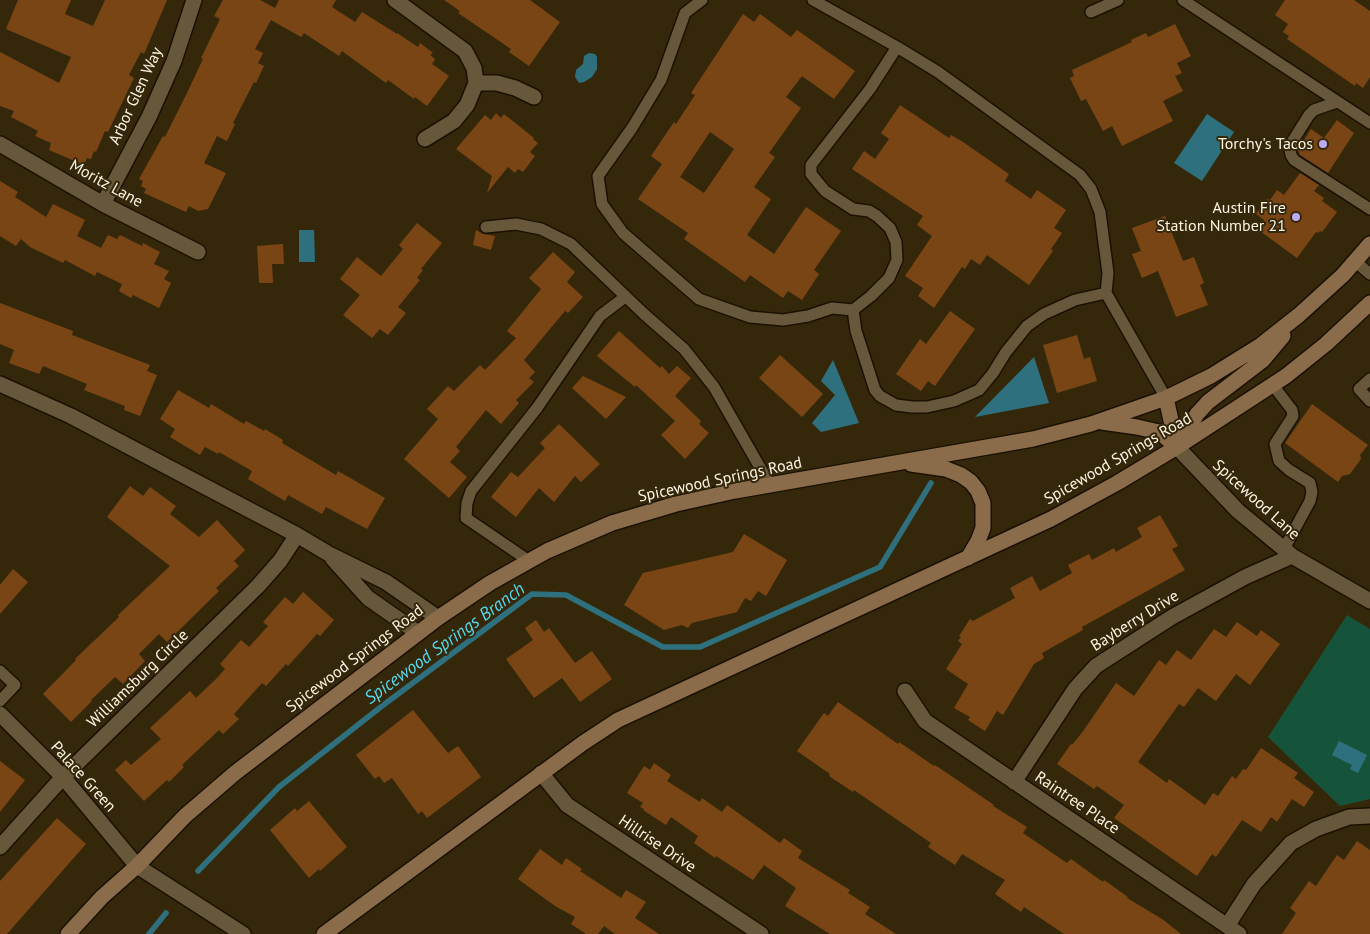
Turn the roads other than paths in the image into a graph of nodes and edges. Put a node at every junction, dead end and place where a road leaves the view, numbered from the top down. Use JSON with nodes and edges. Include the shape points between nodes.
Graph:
{"nodes":[{"id":1,"x":194,"y":0,"type":"edge"},
{"id":2,"x":395,"y":0,"type":"edge"},
{"id":3,"x":702,"y":0,"type":"edge"},
{"id":4,"x":813,"y":0,"type":"edge"},
{"id":5,"x":1118,"y":0,"type":"edge"},
{"id":6,"x":1183,"y":0,"type":"edge"},
{"id":7,"x":1092,"y":12,"type":"dead end"},
{"id":8,"x":897,"y":47,"type":"junction"},
{"id":9,"x":476,"y":83,"type":"junction"},
{"id":10,"x":534,"y":97,"type":"dead end"},
{"id":11,"x":1337,"y":102,"type":"junction"},
{"id":12,"x":1370,"y":123,"type":"edge"},
{"id":13,"x":425,"y":139,"type":"dead end"},
{"id":14,"x":0,"y":144,"type":"edge"},
{"id":15,"x":103,"y":204,"type":"junction"},
{"id":16,"x":1370,"y":209,"type":"edge"},
{"id":17,"x":486,"y":227,"type":"dead end"},
{"id":18,"x":1370,"y":244,"type":"edge"},
{"id":19,"x":198,"y":252,"type":"dead end"},
{"id":20,"x":1355,"y":261,"type":"junction"},
{"id":21,"x":1370,"y":274,"type":"edge"},
{"id":22,"x":1106,"y":293,"type":"junction"},
{"id":23,"x":625,"y":297,"type":"junction"},
{"id":24,"x":1370,"y":303,"type":"edge"},
{"id":25,"x":853,"y":310,"type":"junction"},
{"id":26,"x":1299,"y":315,"type":"junction"},
{"id":27,"x":1370,"y":379,"type":"edge"},
{"id":28,"x":0,"y":384,"type":"edge"},
{"id":29,"x":1272,"y":384,"type":"junction"},
{"id":30,"x":1166,"y":398,"type":"junction"},
{"id":31,"x":1370,"y":401,"type":"edge"},
{"id":32,"x":1099,"y":422,"type":"junction"},
{"id":33,"x":1176,"y":447,"type":"junction"},
{"id":34,"x":900,"y":462,"type":"junction"},
{"id":35,"x":770,"y":485,"type":"junction"},
{"id":36,"x":298,"y":535,"type":"junction"},
{"id":37,"x":1288,"y":552,"type":"junction"},
{"id":38,"x":329,"y":554,"type":"junction"},
{"id":39,"x":968,"y":558,"type":"junction"},
{"id":40,"x":529,"y":561,"type":"junction"},
{"id":41,"x":1370,"y":601,"type":"edge"},
{"id":42,"x":438,"y":618,"type":"junction"},
{"id":43,"x":418,"y":633,"type":"junction"},
{"id":44,"x":0,"y":671,"type":"edge"},
{"id":45,"x":905,"y":691,"type":"dead end"},
{"id":46,"x":0,"y":701,"type":"edge"},
{"id":47,"x":0,"y":714,"type":"edge"},
{"id":48,"x":541,"y":774,"type":"junction"},
{"id":49,"x":63,"y":777,"type":"junction"},
{"id":50,"x":1014,"y":782,"type":"junction"},
{"id":51,"x":1370,"y":816,"type":"edge"},
{"id":52,"x":2,"y":842,"type":"edge"},
{"id":53,"x":137,"y":866,"type":"junction"},
{"id":54,"x":1233,"y":930,"type":"edge"},
{"id":55,"x":68,"y":934,"type":"edge"},
{"id":56,"x":243,"y":934,"type":"edge"},
{"id":57,"x":324,"y":934,"type":"edge"},
{"id":58,"x":760,"y":934,"type":"edge"}],
"edges":[{"from":1,"to":15,"type":"street","name":"Arbor Glen Way","via":[[174,60],[149,117]]},
{"from":2,"to":9,"type":"street","via":[[464,51],[474,68]]},
{"from":3,"to":25,"type":"lane","via":[[685,13],[661,80],[598,176],[602,204],[622,234],[699,299],[750,316],[783,320],[832,308]]},
{"from":4,"to":8,"type":"lane"},
{"from":5,"to":7,"type":"lane"},
{"from":6,"to":11,"type":"lane"},
{"from":8,"to":22,"type":"lane","via":[[938,72],[1080,175],[1091,189],[1100,212],[1108,273]]},
{"from":8,"to":25,"type":"lane","via":[[870,89],[811,165],[811,174],[825,191],[853,209],[869,211],[877,216],[890,228],[896,242],[897,260],[889,278]]},
{"from":9,"to":10,"type":"street","via":[[515,88]]},
{"from":9,"to":13,"type":"street","via":[[467,105],[454,121]]},
{"from":11,"to":12,"type":"lane"},
{"from":11,"to":16,"type":"lane","via":[[1308,115],[1290,150],[1294,160]]},
{"from":14,"to":15,"type":"street","name":"Moritz Lane"},
{"from":15,"to":19,"type":"street","name":"Moritz Lane"},
{"from":17,"to":23,"type":"lane","via":[[516,224],[541,229],[571,244]]},
{"from":18,"to":20,"type":"main road","name":"Spicewood Springs Road"},
{"from":20,"to":21,"type":"lane"},
{"from":20,"to":26,"type":"main road","name":"Spicewood Springs Road"},
{"from":22,"to":25,"type":"lane","via":[[1075,300],[1044,314],[1027,326],[979,390],[954,401],[927,407],[896,405],[875,390],[856,332]]},
{"from":22,"to":30,"type":"lane"},
{"from":23,"to":35,"type":"lane","via":[[684,350],[714,387]]},
{"from":23,"to":40,"type":"lane","via":[[600,316],[537,408],[472,491],[467,503],[466,518]]},
{"from":24,"to":29,"type":"main road","name":"Spicewood Springs Road","via":[[1326,344]]},
{"from":26,"to":30,"type":"main road","name":"Spicewood Springs Road","via":[[1228,366]]},
{"from":26,"to":33,"type":"main road","via":[[1263,360],[1208,402]]},
{"from":27,"to":31,"type":"lane","via":[[1359,389]]},
{"from":28,"to":36,"type":"street","via":[[71,416]]},
{"from":29,"to":33,"type":"main road","name":"Spicewood Springs Road"},
{"from":29,"to":37,"type":"lane","via":[[1293,416],[1275,444],[1279,461],[1310,483],[1312,492]]},
{"from":30,"to":32,"type":"main road","name":"Spicewood Springs Road"},
{"from":30,"to":33,"type":"main road"},
{"from":32,"to":33,"type":"main road","via":[[1159,432]]},
{"from":32,"to":34,"type":"main road","name":"Spicewood Springs Road","via":[[1033,439]]},
{"from":33,"to":37,"type":"street","name":"Spicewood Lane","via":[[1238,511]]},
{"from":33,"to":39,"type":"main road","name":"Spicewood Springs Road","via":[[1051,519]]},
{"from":34,"to":35,"type":"main road","name":"Spicewood Springs Road"},
{"from":34,"to":39,"type":"main road","via":[[961,475],[978,491],[983,502],[983,528]]},
{"from":35,"to":40,"type":"main road","name":"Spicewood Springs Road","via":[[676,504],[612,524]]},
{"from":36,"to":38,"type":"street"},
{"from":36,"to":49,"type":"street","name":"Williamsburg Circle","via":[[258,586]]},
{"from":37,"to":41,"type":"street","name":"Spicewood Lane"},
{"from":37,"to":50,"type":"street","name":"Bayberry Drive","via":[[1172,617],[1096,666],[1075,689]]},
{"from":38,"to":42,"type":"street","via":[[386,582]]},
{"from":38,"to":43,"type":"street","via":[[368,598]]},
{"from":39,"to":48,"type":"main road","name":"Spicewood Springs Road","via":[[618,720]]},
{"from":40,"to":42,"type":"main road","name":"Spicewood Springs Road"},
{"from":42,"to":43,"type":"main road","name":"Spicewood Springs Road"},
{"from":43,"to":53,"type":"main road","name":"Spicewood Springs Road","via":[[235,773],[186,816]]},
{"from":44,"to":46,"type":"lane","via":[[15,685]]},
{"from":45,"to":50,"type":"street","name":"Raintree Place","via":[[925,721]]},
{"from":47,"to":49,"type":"street","name":"Palace Green"},
{"from":48,"to":57,"type":"main road","name":"Spicewood Springs Road"},
{"from":48,"to":58,"type":"street","name":"Hillrise Drive","via":[[567,805]]},
{"from":49,"to":52,"type":"street","name":"Williamsburg Circle"},
{"from":49,"to":53,"type":"street","name":"Palace Green"},
{"from":50,"to":54,"type":"street","name":"Raintree Place"},
{"from":51,"to":54,"type":"street","via":[[1349,817],[1316,829],[1291,843],[1254,884]]},
{"from":53,"to":55,"type":"main road","name":"Spicewood Springs Road","via":[[102,896]]},
{"from":53,"to":56,"type":"street","name":"Palace Green"}]}
